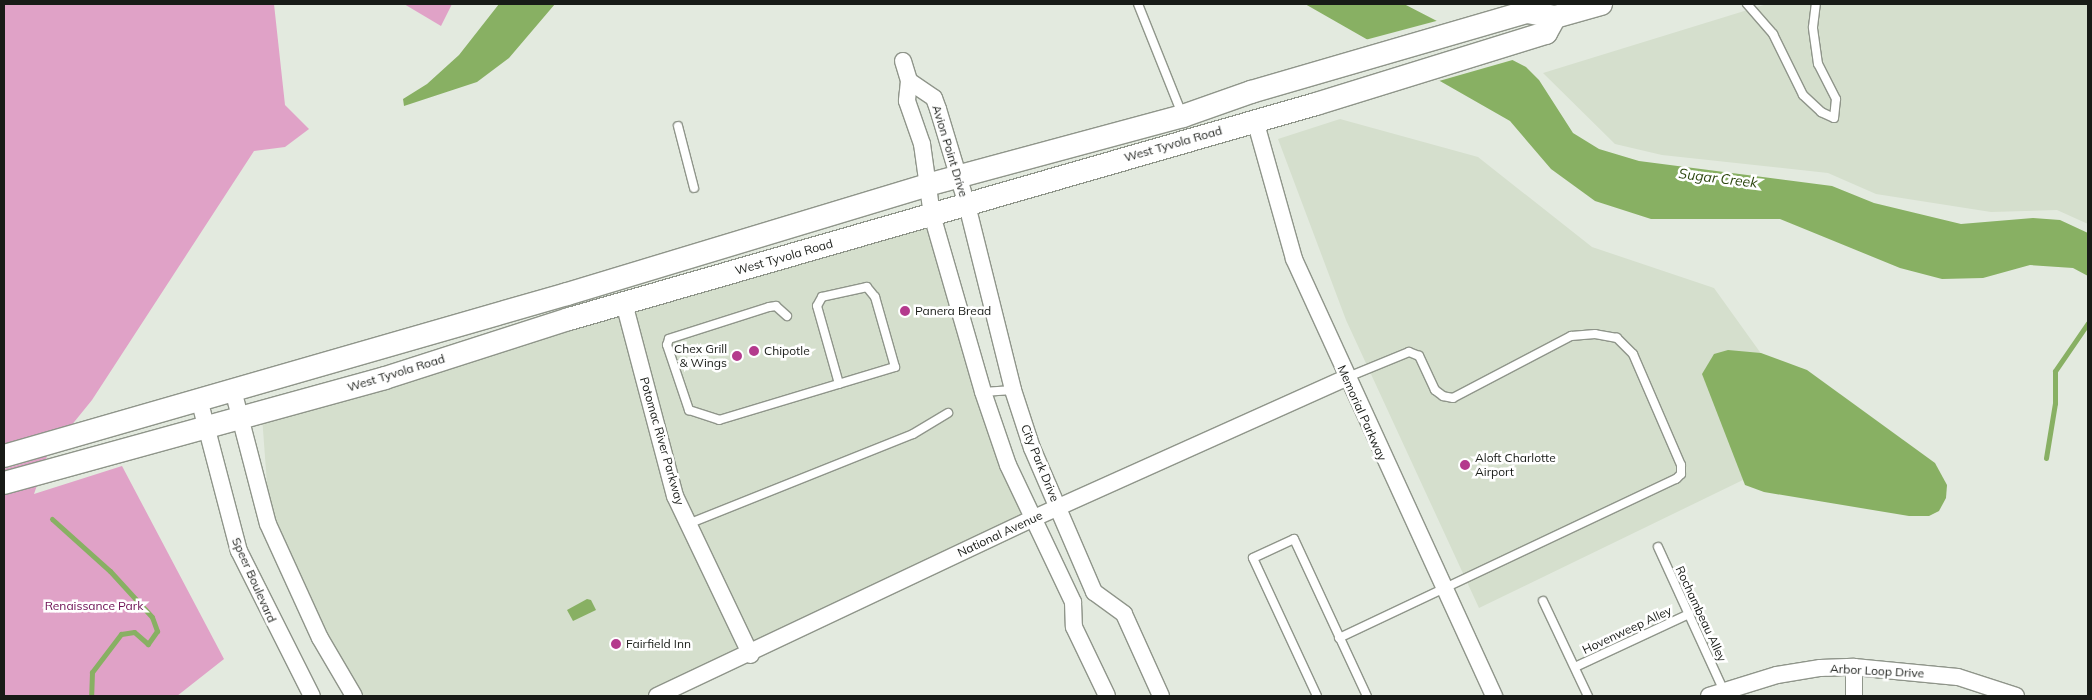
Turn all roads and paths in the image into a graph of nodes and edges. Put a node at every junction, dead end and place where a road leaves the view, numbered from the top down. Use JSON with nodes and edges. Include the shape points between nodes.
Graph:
{"nodes":[{"id":1,"x":1138,"y":4,"type":"edge"},
{"id":2,"x":1601,"y":4,"type":"edge"},
{"id":3,"x":1747,"y":4,"type":"edge"},
{"id":4,"x":1816,"y":4,"type":"edge"},
{"id":5,"x":1551,"y":25,"type":"junction"},
{"id":6,"x":903,"y":61,"type":"dead end"},
{"id":7,"x":909,"y":81,"type":"junction"},
{"id":8,"x":1183,"y":116,"type":"junction"},
{"id":9,"x":1255,"y":120,"type":"junction"},
{"id":10,"x":678,"y":126,"type":"dead end"},
{"id":11,"x":958,"y":177,"type":"junction"},
{"id":12,"x":927,"y":185,"type":"junction"},
{"id":13,"x":694,"y":188,"type":"dead end"},
{"id":14,"x":967,"y":205,"type":"junction"},
{"id":15,"x":932,"y":215,"type":"junction"},
{"id":16,"x":624,"y":303,"type":"junction"},
{"id":17,"x":787,"y":316,"type":"dead end"},
{"id":18,"x":1346,"y":378,"type":"junction"},
{"id":19,"x":839,"y":384,"type":"junction"},
{"id":20,"x":233,"y":390,"type":"junction"},
{"id":21,"x":1013,"y":390,"type":"junction"},
{"id":22,"x":983,"y":392,"type":"junction"},
{"id":23,"x":199,"y":399,"type":"junction"},
{"id":24,"x":948,"y":414,"type":"dead end"},
{"id":25,"x":240,"y":417,"type":"junction"},
{"id":26,"x":206,"y":426,"type":"junction"},
{"id":27,"x":4,"y":456,"type":"edge"},
{"id":28,"x":4,"y":483,"type":"edge"},
{"id":29,"x":1058,"y":508,"type":"junction"},
{"id":30,"x":1032,"y":519,"type":"junction"},
{"id":31,"x":688,"y":524,"type":"junction"},
{"id":32,"x":1658,"y":548,"type":"dead end"},
{"id":33,"x":1442,"y":589,"type":"junction"},
{"id":34,"x":1543,"y":601,"type":"dead end"},
{"id":35,"x":1689,"y":614,"type":"junction"},
{"id":36,"x":1339,"y":638,"type":"junction"},
{"id":37,"x":751,"y":654,"type":"junction"},
{"id":38,"x":1575,"y":667,"type":"junction"},
{"id":39,"x":1854,"y":668,"type":"junction"},
{"id":40,"x":1717,"y":693,"type":"edge"},
{"id":41,"x":312,"y":696,"type":"edge"},
{"id":42,"x":354,"y":696,"type":"edge"},
{"id":43,"x":658,"y":696,"type":"edge"},
{"id":44,"x":1106,"y":696,"type":"edge"},
{"id":45,"x":1161,"y":696,"type":"edge"},
{"id":46,"x":1317,"y":696,"type":"edge"},
{"id":47,"x":1366,"y":696,"type":"edge"},
{"id":48,"x":1494,"y":696,"type":"edge"},
{"id":49,"x":1588,"y":696,"type":"edge"},
{"id":50,"x":1854,"y":696,"type":"edge"},
{"id":51,"x":2016,"y":696,"type":"edge"}],
"edges":[{"from":1,"to":8,"type":"lane"},
{"from":2,"to":5,"type":"main road","name":"West Tyvola Road"},
{"from":3,"to":4,"type":"lane","via":[[1773,34],[1803,95],[1821,112],[1834,118],[1836,99],[1818,64],[1813,27]]},
{"from":5,"to":8,"type":"main road","name":"West Tyvola Road","via":[[1527,12]]},
{"from":5,"to":9,"type":"main road","name":"West Tyvola Road","via":[[1371,86]]},
{"from":6,"to":7,"type":"street","name":"Avion Point Drive"},
{"from":7,"to":11,"type":"street","name":"Avion Point Drive","via":[[934,98]]},
{"from":7,"to":12,"type":"street","name":"Avion Point Drive","via":[[907,101],[922,144]]},
{"from":8,"to":11,"type":"main road","name":"West Tyvola Road"},
{"from":9,"to":14,"type":"main road","name":"West Tyvola Road"},
{"from":9,"to":18,"type":"street","name":"Memorial Parkway","via":[[1294,259]]},
{"from":10,"to":13,"type":"lane"},
{"from":11,"to":12,"type":"main road","name":"West Tyvola Road"},
{"from":11,"to":14,"type":"street","name":"Avion Point Drive"},
{"from":12,"to":15,"type":"street","name":"Avion Point Drive"},
{"from":12,"to":20,"type":"main road","name":"West Tyvola Road","via":[[567,294]]},
{"from":14,"to":15,"type":"main road","name":"West Tyvola Road"},
{"from":14,"to":21,"type":"street","name":"City Park Drive"},
{"from":15,"to":16,"type":"main road","name":"West Tyvola Road"},
{"from":15,"to":22,"type":"street"},
{"from":16,"to":25,"type":"main road","name":"West Tyvola Road","via":[[386,378]]},
{"from":16,"to":31,"type":"street","name":"Potomac River Parkway","via":[[675,496]]},
{"from":17,"to":19,"type":"lane","via":[[776,306],[769,306],[669,340],[667,345],[685,404],[694,414],[719,420]]},
{"from":18,"to":29,"type":"street","name":"National Avenue"},
{"from":18,"to":33,"type":"street","name":"Memorial Parkway"},
{"from":18,"to":33,"type":"lane","via":[[1409,352],[1419,356],[1435,390],[1452,398],[1571,336],[1594,334],[1617,338],[1633,354],[1681,465],[1681,474]]},
{"from":19,"to":19,"type":"lane","via":[[895,367],[872,290],[862,286],[822,297],[817,306]]},
{"from":20,"to":23,"type":"main road","name":"West Tyvola Road"},
{"from":20,"to":25,"type":"street"},
{"from":21,"to":22,"type":"lane"},
{"from":21,"to":29,"type":"street","name":"City Park Drive","via":[[1032,448]]},
{"from":22,"to":30,"type":"street","via":[[1008,465]]},
{"from":23,"to":26,"type":"street","name":"Speer Boulevard"},
{"from":23,"to":27,"type":"main road","name":"West Tyvola Road"},
{"from":24,"to":31,"type":"lane","via":[[912,434]]},
{"from":25,"to":26,"type":"main road","name":"West Tyvola Road"},
{"from":25,"to":42,"type":"street","via":[[271,531],[317,631]]},
{"from":26,"to":28,"type":"main road","name":"West Tyvola Road"},
{"from":26,"to":41,"type":"street","name":"Speer Boulevard","via":[[239,551]]},
{"from":29,"to":30,"type":"street","name":"National Avenue"},
{"from":29,"to":45,"type":"street","name":"City Park Drive","via":[[1094,592],[1124,614]]},
{"from":30,"to":37,"type":"street","name":"National Avenue"},
{"from":30,"to":44,"type":"street","via":[[1073,602],[1074,627]]},
{"from":31,"to":37,"type":"street","name":"Potomac River Parkway"},
{"from":32,"to":35,"type":"lane","name":"Rochambeau Alley"},
{"from":33,"to":36,"type":"lane"},
{"from":33,"to":48,"type":"street","name":"Memorial Parkway"},
{"from":34,"to":38,"type":"lane"},
{"from":35,"to":38,"type":"lane","name":"Hovenweep Alley"},
{"from":35,"to":40,"type":"lane","name":"Rochambeau Alley"},
{"from":36,"to":46,"type":"lane","via":[[1294,539],[1253,558]]},
{"from":36,"to":47,"type":"lane"},
{"from":37,"to":43,"type":"street","name":"National Avenue"},
{"from":38,"to":49,"type":"lane"},
{"from":39,"to":40,"type":"street","name":"Arbor Loop Drive","via":[[1820,668],[1777,674]]},
{"from":39,"to":50,"type":"street"},
{"from":39,"to":51,"type":"street","name":"Arbor Loop Drive","via":[[1958,677]]}]}
